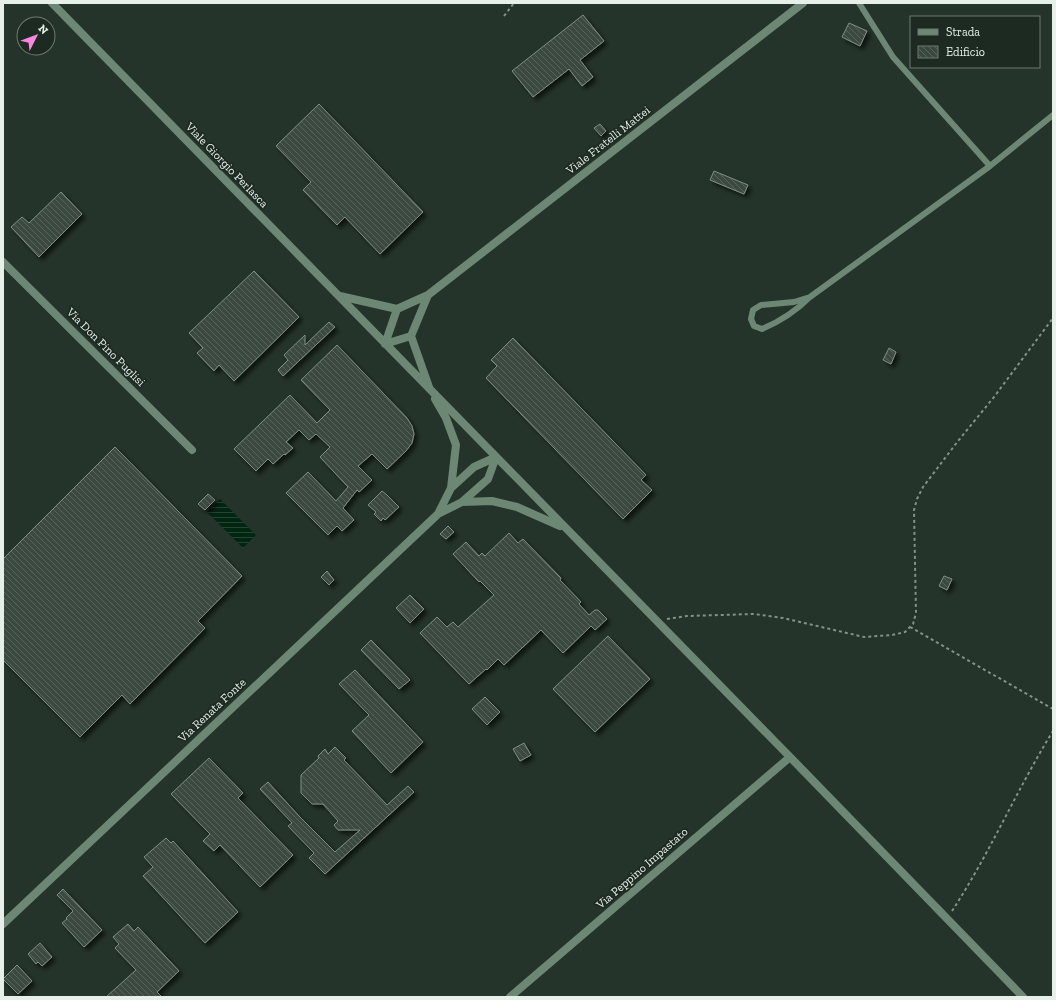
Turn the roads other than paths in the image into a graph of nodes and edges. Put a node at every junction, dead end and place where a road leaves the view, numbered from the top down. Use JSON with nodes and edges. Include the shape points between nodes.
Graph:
{"nodes":[{"id":1,"x":52,"y":3,"type":"edge"},
{"id":2,"x":803,"y":3,"type":"edge"},
{"id":3,"x":859,"y":3,"type":"edge"},
{"id":4,"x":1053,"y":115,"type":"edge"},
{"id":5,"x":990,"y":166,"type":"junction"},
{"id":6,"x":3,"y":262,"type":"edge"},
{"id":7,"x":428,"y":295,"type":"junction"},
{"id":8,"x":339,"y":296,"type":"junction"},
{"id":9,"x":810,"y":297,"type":"junction"},
{"id":10,"x":396,"y":308,"type":"junction"},
{"id":11,"x":411,"y":336,"type":"junction"},
{"id":12,"x":385,"y":344,"type":"junction"},
{"id":13,"x":430,"y":389,"type":"junction"},
{"id":14,"x":192,"y":450,"type":"dead end"},
{"id":15,"x":496,"y":457,"type":"junction"},
{"id":16,"x":451,"y":488,"type":"junction"},
{"id":17,"x":462,"y":502,"type":"junction"},
{"id":18,"x":438,"y":514,"type":"junction"},
{"id":19,"x":565,"y":528,"type":"junction"},
{"id":20,"x":790,"y":757,"type":"junction"},
{"id":21,"x":3,"y":924,"type":"edge"},
{"id":22,"x":510,"y":997,"type":"edge"},
{"id":23,"x":1023,"y":997,"type":"edge"}],
"edges":[{"from":1,"to":8,"type":"street","name":"Viale Giorgio Perlasca"},
{"from":2,"to":7,"type":"street","name":"Viale Fratelli Mattei"},
{"from":3,"to":5,"type":"lane","via":[[893,57]]},
{"from":4,"to":5,"type":"lane"},
{"from":5,"to":9,"type":"lane"},
{"from":6,"to":14,"type":"street","name":"Via Don Pino Puglisi"},
{"from":7,"to":10,"type":"street","name":"Viale Fratelli Mattei"},
{"from":7,"to":11,"type":"street","name":"Viale Fratelli Mattei"},
{"from":8,"to":10,"type":"street"},
{"from":8,"to":12,"type":"street","name":"Viale Giorgio Perlasca"},
{"from":9,"to":9,"type":"lane","via":[[794,302],[761,306],[753,310],[751,319],[754,326],[762,329],[773,325],[797,310]]},
{"from":10,"to":12,"type":"street"},
{"from":11,"to":12,"type":"street"},
{"from":11,"to":13,"type":"street"},
{"from":12,"to":13,"type":"street","name":"Viale Giorgio Perlasca"},
{"from":13,"to":15,"type":"street","name":"Viale Giorgio Perlasca"},
{"from":13,"to":16,"type":"street","name":"Via Renata Fonte","via":[[446,418],[456,445]]},
{"from":15,"to":16,"type":"street","name":"Via Renata Fonte","via":[[474,467]]},
{"from":15,"to":17,"type":"street","name":"Via Renata Fonte","via":[[488,479]]},
{"from":15,"to":19,"type":"street","name":"Viale Giorgio Perlasca"},
{"from":16,"to":18,"type":"street","name":"Via Renata Fonte"},
{"from":17,"to":18,"type":"street","name":"Via Renata Fonte"},
{"from":17,"to":19,"type":"street","name":"Via Renata Fonte","via":[[492,501],[517,507]]},
{"from":18,"to":21,"type":"street","name":"Via Renata Fonte"},
{"from":19,"to":20,"type":"street","name":"Viale Giorgio Perlasca"},
{"from":20,"to":22,"type":"street","name":"Via Peppino Impastato"},
{"from":20,"to":23,"type":"street","name":"Viale Giorgio Perlasca"}]}
